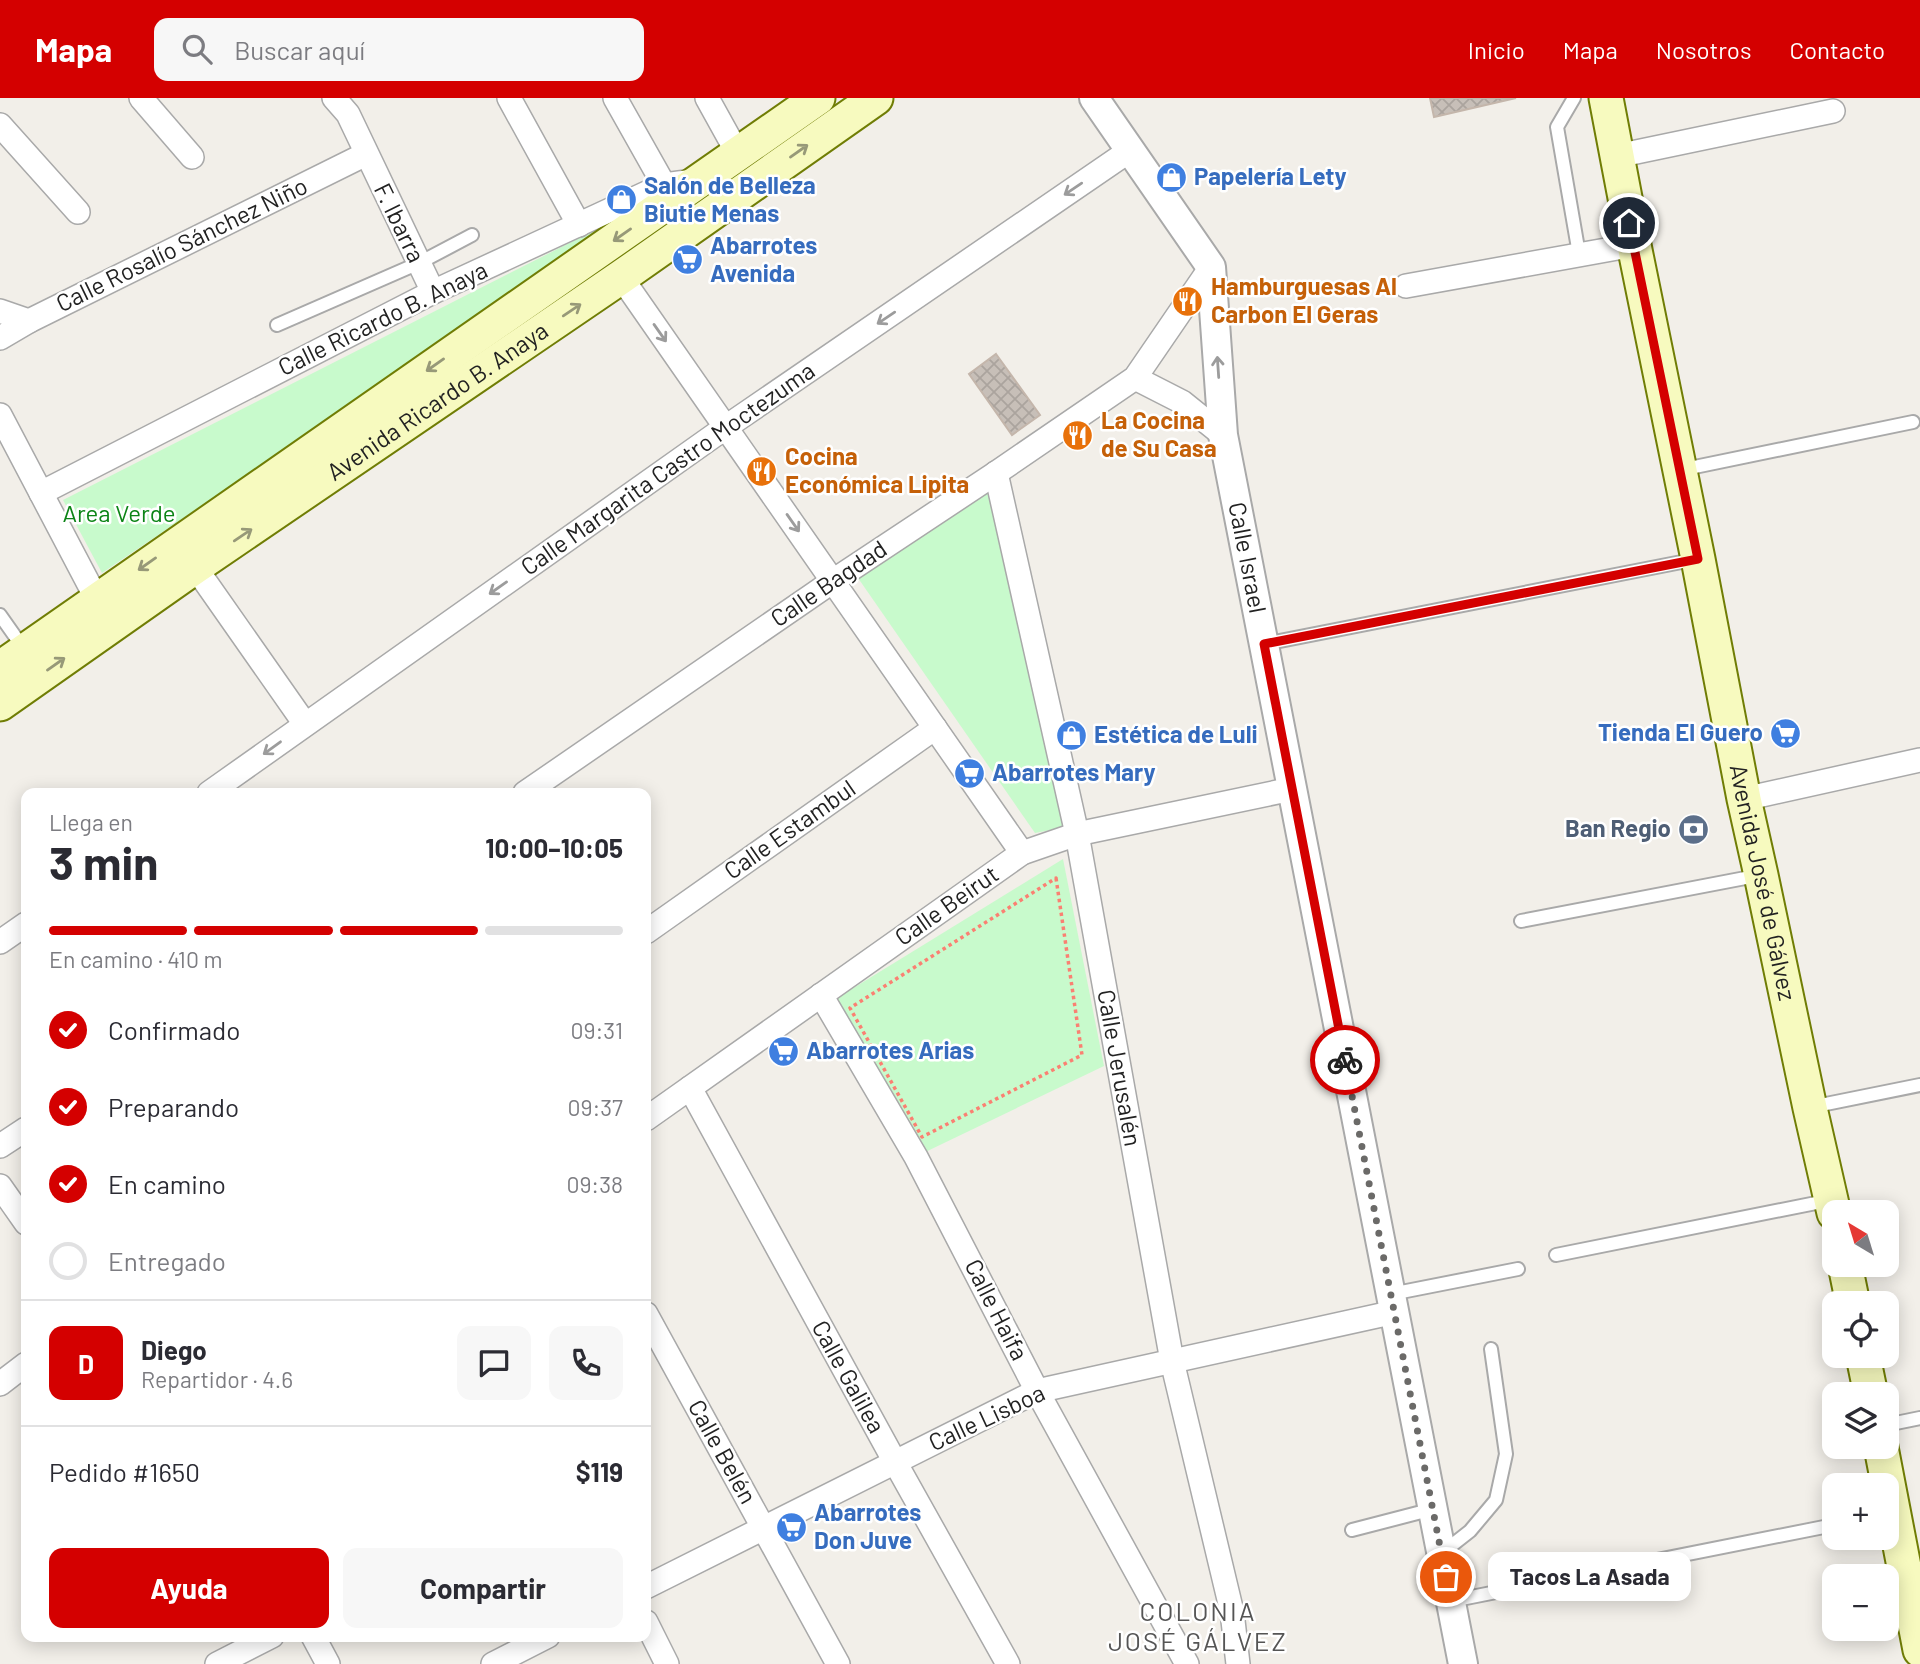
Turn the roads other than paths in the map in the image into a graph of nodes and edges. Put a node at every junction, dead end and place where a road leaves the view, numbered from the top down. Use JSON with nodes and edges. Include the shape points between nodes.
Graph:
{"nodes":[{"id":1,"x":141,"y":98,"type":"edge"},
{"id":2,"x":334,"y":98,"type":"edge"},
{"id":3,"x":509,"y":98,"type":"edge"},
{"id":4,"x":615,"y":98,"type":"edge"},
{"id":5,"x":707,"y":98,"type":"edge"},
{"id":6,"x":818,"y":98,"type":"edge"},
{"id":7,"x":876,"y":98,"type":"edge"},
{"id":8,"x":1094,"y":98,"type":"edge"},
{"id":9,"x":1574,"y":98,"type":"edge"},
{"id":10,"x":1606,"y":98,"type":"edge"},
{"id":11,"x":1833,"y":111,"type":"dead end"},
{"id":12,"x":0,"y":125,"type":"edge"},
{"id":13,"x":1129,"y":150,"type":"junction"},
{"id":14,"x":366,"y":154,"type":"junction"},
{"id":15,"x":738,"y":154,"type":"junction"},
{"id":16,"x":1617,"y":156,"type":"junction"},
{"id":17,"x":192,"y":157,"type":"dead end"},
{"id":18,"x":664,"y":185,"type":"junction"},
{"id":19,"x":712,"y":193,"type":"junction"},
{"id":20,"x":78,"y":212,"type":"dead end"},
{"id":21,"x":579,"y":225,"type":"junction"},
{"id":22,"x":472,"y":235,"type":"dead end"},
{"id":23,"x":1634,"y":245,"type":"junction"},
{"id":24,"x":1579,"y":254,"type":"junction"},
{"id":25,"x":419,"y":263,"type":"junction"},
{"id":26,"x":1211,"y":267,"type":"junction"},
{"id":27,"x":621,"y":277,"type":"junction"},
{"id":28,"x":1406,"y":286,"type":"dead end"},
{"id":29,"x":433,"y":292,"type":"junction"},
{"id":30,"x":0,"y":311,"type":"edge"},
{"id":31,"x":29,"y":321,"type":"junction"},
{"id":32,"x":277,"y":325,"type":"dead end"},
{"id":33,"x":0,"y":338,"type":"edge"},
{"id":34,"x":1135,"y":378,"type":"junction"},
{"id":35,"x":0,"y":415,"type":"edge"},
{"id":36,"x":1913,"y":422,"type":"dead end"},
{"id":37,"x":726,"y":427,"type":"junction"},
{"id":38,"x":1223,"y":435,"type":"junction"},
{"id":39,"x":1680,"y":470,"type":"junction"},
{"id":40,"x":996,"y":473,"type":"junction"},
{"id":41,"x":41,"y":493,"type":"junction"},
{"id":42,"x":1698,"y":559,"type":"junction"},
{"id":43,"x":195,"y":568,"type":"junction"},
{"id":44,"x":833,"y":581,"type":"junction"},
{"id":45,"x":104,"y":612,"type":"junction"},
{"id":46,"x":0,"y":615,"type":"edge"},
{"id":47,"x":1264,"y":644,"type":"junction"},
{"id":48,"x":12,"y":659,"type":"edge"},
{"id":49,"x":0,"y":704,"type":"edge"},
{"id":50,"x":305,"y":724,"type":"junction"},
{"id":51,"x":935,"y":728,"type":"junction"},
{"id":52,"x":1920,"y":760,"type":"edge"},
{"id":53,"x":216,"y":788,"type":"edge"},
{"id":54,"x":532,"y":788,"type":"edge"},
{"id":55,"x":1292,"y":789,"type":"junction"},
{"id":56,"x":1744,"y":799,"type":"junction"},
{"id":57,"x":1077,"y":834,"type":"junction"},
{"id":58,"x":1022,"y":853,"type":"junction"},
{"id":59,"x":1761,"y":875,"type":"junction"},
{"id":60,"x":1521,"y":920,"type":"dead end"},
{"id":61,"x":21,"y":927,"type":"edge"},
{"id":62,"x":651,"y":928,"type":"edge"},
{"id":63,"x":0,"y":942,"type":"edge"},
{"id":64,"x":821,"y":995,"type":"junction"},
{"id":65,"x":1920,"y":1085,"type":"edge"},
{"id":66,"x":690,"y":1088,"type":"junction"},
{"id":67,"x":1810,"y":1108,"type":"junction"},
{"id":68,"x":651,"y":1115,"type":"edge"},
{"id":69,"x":21,"y":1132,"type":"edge"},
{"id":70,"x":0,"y":1146,"type":"edge"},
{"id":71,"x":0,"y":1186,"type":"edge"},
{"id":72,"x":1831,"y":1200,"type":"edge"},
{"id":73,"x":1822,"y":1209,"type":"edge"},
{"id":74,"x":21,"y":1216,"type":"edge"},
{"id":75,"x":1556,"y":1255,"type":"dead end"},
{"id":76,"x":1518,"y":1269,"type":"dead end"},
{"id":77,"x":1393,"y":1303,"type":"junction"},
{"id":78,"x":651,"y":1323,"type":"edge"},
{"id":79,"x":1492,"y":1349,"type":"dead end"},
{"id":80,"x":1172,"y":1361,"type":"junction"},
{"id":81,"x":21,"y":1368,"type":"edge"},
{"id":82,"x":0,"y":1384,"type":"edge"},
{"id":83,"x":1037,"y":1391,"type":"junction"},
{"id":84,"x":1920,"y":1418,"type":"edge"},
{"id":85,"x":1899,"y":1422,"type":"edge"},
{"id":86,"x":895,"y":1462,"type":"junction"},
{"id":87,"x":1433,"y":1509,"type":"junction"},
{"id":88,"x":1822,"y":1527,"type":"edge"},
{"id":89,"x":764,"y":1528,"type":"junction"},
{"id":90,"x":1352,"y":1530,"type":"dead end"},
{"id":91,"x":1898,"y":1550,"type":"edge"},
{"id":92,"x":1442,"y":1553,"type":"junction"},
{"id":93,"x":651,"y":1584,"type":"edge"},
{"id":94,"x":1451,"y":1601,"type":"junction"},
{"id":95,"x":651,"y":1632,"type":"edge"},
{"id":96,"x":1919,"y":1639,"type":"edge"},
{"id":97,"x":260,"y":1642,"type":"edge"},
{"id":98,"x":316,"y":1642,"type":"edge"},
{"id":99,"x":537,"y":1642,"type":"edge"},
{"id":100,"x":500,"y":1662,"type":"edge"},
{"id":101,"x":217,"y":1664,"type":"edge"},
{"id":102,"x":328,"y":1664,"type":"edge"},
{"id":103,"x":667,"y":1664,"type":"edge"},
{"id":104,"x":838,"y":1664,"type":"edge"},
{"id":105,"x":1008,"y":1664,"type":"edge"},
{"id":106,"x":1187,"y":1664,"type":"edge"},
{"id":107,"x":1238,"y":1664,"type":"edge"},
{"id":108,"x":1463,"y":1664,"type":"edge"}],
"edges":[{"from":1,"to":17,"type":"street"},
{"from":2,"to":14,"type":"street","name":"F. Ibarra","via":[[348,114]]},
{"from":3,"to":21,"type":"street"},
{"from":4,"to":18,"type":"street"},
{"from":5,"to":15,"type":"street"},
{"from":6,"to":15,"type":"main road","name":"Avenida Ricardo B. Anaya"},
{"from":19,"to":7,"type":"main road","name":"Avenida Ricardo B. Anaya","one_way":true},
{"from":8,"to":13,"type":"street"},
{"from":9,"to":24,"type":"lane","via":[[1557,127]]},
{"from":10,"to":16,"type":"main road","name":"Avenida José de Gálvez"},
{"from":11,"to":16,"type":"street"},
{"from":12,"to":20,"type":"street"},
{"from":13,"to":26,"type":"street"},
{"from":13,"to":37,"type":"street","name":"Calle Margarita Castro Moctezuma","one_way":true},
{"from":14,"to":25,"type":"street","name":"F. Ibarra"},
{"from":14,"to":31,"type":"street","name":"Calle Rosalío Sánchez Niño"},
{"from":15,"to":19,"type":"main road","name":"Avenida Ricardo B. Anaya"},
{"from":16,"to":23,"type":"main road","name":"Avenida José de Gálvez"},
{"from":18,"to":19,"type":"street","name":"Calle Ricardo B. Anaya"},
{"from":18,"to":21,"type":"street","name":"Calle Ricardo B. Anaya"},
{"from":19,"to":27,"type":"main road","name":"Avenida Ricardo B. Anaya"},
{"from":19,"to":45,"type":"main road","name":"Avenida Ricardo B. Anaya","one_way":true},
{"from":21,"to":29,"type":"street","name":"Calle Ricardo B. Anaya"},
{"from":22,"to":25,"type":"lane"},
{"from":23,"to":24,"type":"street"},
{"from":23,"to":39,"type":"main road","name":"Avenida José de Gálvez"},
{"from":24,"to":28,"type":"street"},
{"from":25,"to":29,"type":"street","name":"F. Ibarra"},
{"from":25,"to":32,"type":"lane"},
{"from":26,"to":34,"type":"street","name":"Calle Bagdad"},
{"from":38,"to":26,"type":"street","name":"Calle Israel","one_way":true},
{"from":27,"to":37,"type":"street","one_way":true},
{"from":43,"to":27,"type":"main road","name":"Avenida Ricardo B. Anaya","one_way":true},
{"from":29,"to":41,"type":"street","name":"Calle Ricardo B. Anaya"},
{"from":30,"to":31,"type":"street"},
{"from":31,"to":33,"type":"street","name":"Calle Rosalío Sánchez Niño"},
{"from":34,"to":38,"type":"street","via":[[1182,402]]},
{"from":34,"to":40,"type":"street","name":"Calle Bagdad"},
{"from":35,"to":41,"type":"street"},
{"from":36,"to":39,"type":"lane"},
{"from":37,"to":44,"type":"street","one_way":true},
{"from":37,"to":50,"type":"street","name":"Calle Margarita Castro Moctezuma","one_way":true},
{"from":38,"to":47,"type":"street","name":"Calle Israel"},
{"from":39,"to":42,"type":"main road","name":"Avenida José de Gálvez"},
{"from":40,"to":44,"type":"street","name":"Calle Bagdad"},
{"from":40,"to":57,"type":"street","name":"Calle Jerusalén"},
{"from":41,"to":45,"type":"street"},
{"from":42,"to":47,"type":"lane"},
{"from":42,"to":56,"type":"main road","name":"Avenida José de Gálvez"},
{"from":43,"to":45,"type":"main road","name":"Avenida Ricardo B. Anaya"},
{"from":43,"to":50,"type":"street"},
{"from":44,"to":51,"type":"street"},
{"from":44,"to":54,"type":"street","name":"Calle Bagdad"},
{"from":45,"to":48,"type":"main road","name":"Avenida Ricardo B. Anaya"},
{"from":49,"to":45,"type":"main road","name":"Avenida Ricardo B. Anaya","one_way":true},
{"from":46,"to":48,"type":"lane"},
{"from":47,"to":55,"type":"street","name":"Calle Israel"},
{"from":50,"to":53,"type":"street","name":"Calle Margarita Castro Moctezuma","one_way":true},
{"from":51,"to":58,"type":"street"},
{"from":51,"to":62,"type":"street","name":"Calle Estambul"},
{"from":52,"to":56,"type":"street"},
{"from":55,"to":57,"type":"street","name":"Calle Beirut"},
{"from":55,"to":77,"type":"street","name":"Calle Israel"},
{"from":56,"to":59,"type":"main road","name":"Avenida José de Gálvez"},
{"from":57,"to":58,"type":"street","name":"Calle Beirut"},
{"from":57,"to":80,"type":"street","name":"Calle Jerusalén"},
{"from":58,"to":64,"type":"street","name":"Calle Beirut"},
{"from":59,"to":60,"type":"lane"},
{"from":59,"to":67,"type":"main road","name":"Avenida José de Gálvez"},
{"from":61,"to":63,"type":"street"},
{"from":64,"to":66,"type":"street","name":"Calle Beirut"},
{"from":64,"to":83,"type":"street","name":"Calle Haifa","via":[[916,1157]]},
{"from":65,"to":67,"type":"lane"},
{"from":66,"to":68,"type":"street","name":"Calle Beirut"},
{"from":66,"to":86,"type":"street","name":"Calle Galilea"},
{"from":67,"to":72,"type":"main road","name":"Avenida José de Gálvez"},
{"from":69,"to":70,"type":"street"},
{"from":71,"to":74,"type":"street"},
{"from":73,"to":75,"type":"lane"},
{"from":76,"to":77,"type":"lane"},
{"from":77,"to":80,"type":"street","name":"Calle Lisboa"},
{"from":77,"to":87,"type":"street","name":"Calle Israel"},
{"from":78,"to":89,"type":"street","name":"Calle Belén"},
{"from":79,"to":92,"type":"lane","via":[[1506,1454],[1496,1500],[1471,1531]]},
{"from":80,"to":83,"type":"street","name":"Calle Lisboa"},
{"from":80,"to":107,"type":"street","name":"Calle Jerusalén","via":[[1232,1612]]},
{"from":81,"to":82,"type":"street"},
{"from":83,"to":86,"type":"street","name":"Calle Lisboa"},
{"from":83,"to":106,"type":"street","name":"Calle Haifa"},
{"from":84,"to":85,"type":"lane"},
{"from":86,"to":89,"type":"street","name":"Calle Lisboa"},
{"from":86,"to":105,"type":"street","name":"Calle Galilea"},
{"from":87,"to":90,"type":"lane"},
{"from":87,"to":92,"type":"street","name":"Calle Israel"},
{"from":88,"to":94,"type":"lane"},
{"from":89,"to":93,"type":"street","name":"Calle Lisboa"},
{"from":89,"to":104,"type":"street","name":"Calle Belén"},
{"from":91,"to":96,"type":"main road"},
{"from":92,"to":94,"type":"street","name":"Calle Israel"},
{"from":94,"to":108,"type":"street","name":"Calle Israel"},
{"from":95,"to":103,"type":"street"},
{"from":97,"to":101,"type":"street"},
{"from":98,"to":102,"type":"street"},
{"from":99,"to":100,"type":"street"}]}
